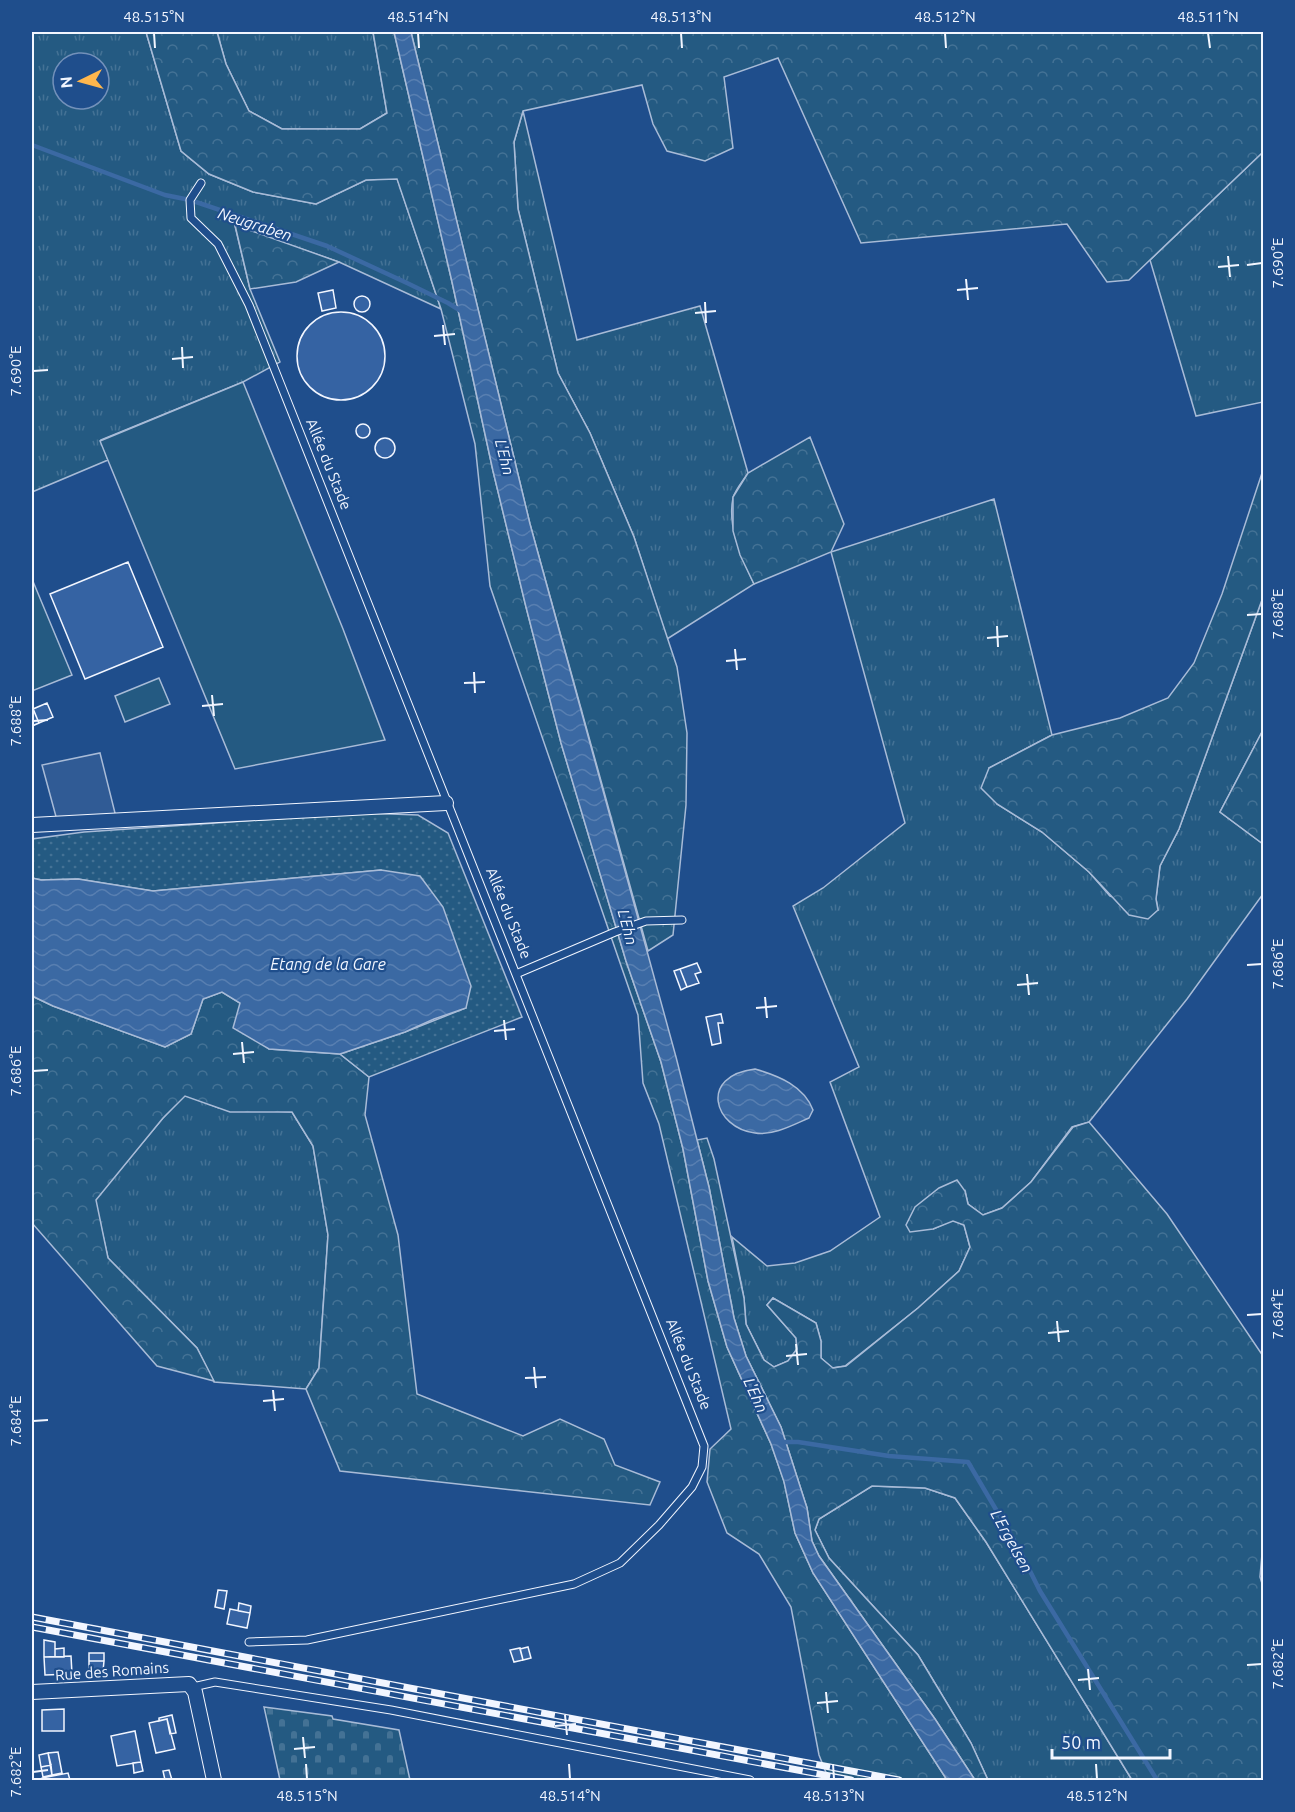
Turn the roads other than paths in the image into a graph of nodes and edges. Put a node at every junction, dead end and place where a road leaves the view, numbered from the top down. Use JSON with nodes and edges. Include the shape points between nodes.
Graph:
{"nodes":[{"id":1,"x":201,"y":183,"type":"dead end"},
{"id":2,"x":446,"y":803,"type":"junction"},
{"id":3,"x":32,"y":825,"type":"edge"},
{"id":4,"x":682,"y":920,"type":"dead end"},
{"id":5,"x":516,"y":974,"type":"junction"},
{"id":6,"x":249,"y":1642,"type":"dead end"},
{"id":7,"x":193,"y":1687,"type":"junction"},
{"id":8,"x":32,"y":1692,"type":"edge"},
{"id":9,"x":214,"y":1780,"type":"edge"},
{"id":10,"x":750,"y":1780,"type":"edge"}],
"edges":[{"from":1,"to":2,"type":"lane","name":"Allée du Stade","via":[[190,200],[191,218],[218,244],[249,305]]},
{"from":2,"to":3,"type":"street"},
{"from":2,"to":5,"type":"lane","name":"Allée du Stade"},
{"from":4,"to":5,"type":"lane","via":[[646,921]]},
{"from":5,"to":6,"type":"lane","name":"Allée du Stade","via":[[704,1446],[702,1467],[692,1487],[659,1526],[620,1563],[574,1584],[307,1641]]},
{"from":7,"to":8,"type":"street","name":"Rue des Romains","via":[[185,1683]]},
{"from":7,"to":9,"type":"street"},
{"from":7,"to":10,"type":"lane","via":[[215,1682],[392,1710]]}]}
